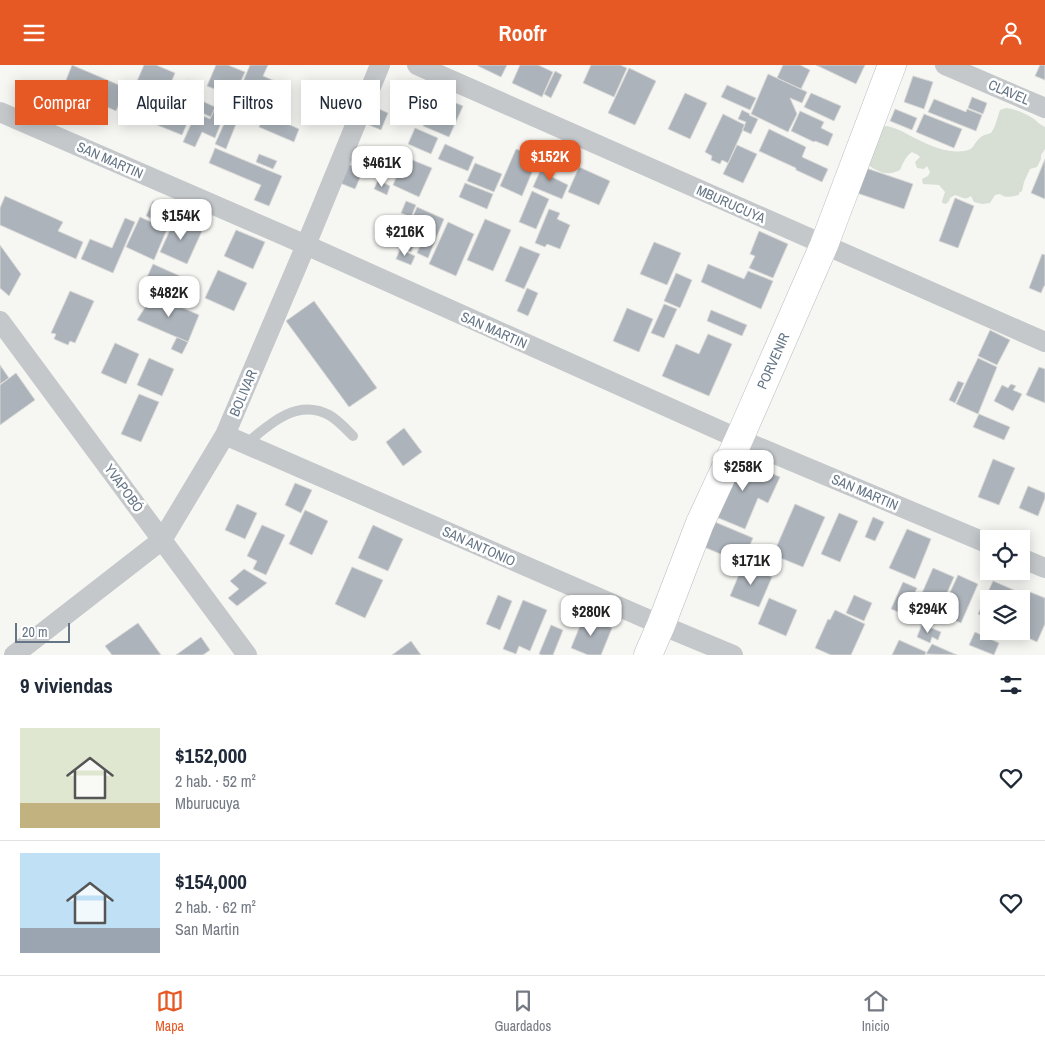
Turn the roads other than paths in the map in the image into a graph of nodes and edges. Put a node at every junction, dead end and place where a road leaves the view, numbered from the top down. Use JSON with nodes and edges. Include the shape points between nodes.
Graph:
{"nodes":[{"id":1,"x":380,"y":65,"type":"edge"},
{"id":2,"x":417,"y":65,"type":"edge"},
{"id":3,"x":892,"y":65,"type":"edge"},
{"id":4,"x":945,"y":65,"type":"edge"},
{"id":5,"x":1045,"y":108,"type":"edge"},
{"id":6,"x":0,"y":112,"type":"edge"},
{"id":7,"x":306,"y":245,"type":"junction"},
{"id":8,"x":824,"y":245,"type":"junction"},
{"id":9,"x":0,"y":321,"type":"edge"},
{"id":10,"x":1045,"y":342,"type":"edge"},
{"id":11,"x":225,"y":435,"type":"junction"},
{"id":12,"x":353,"y":436,"type":"dead end"},
{"id":13,"x":739,"y":439,"type":"junction"},
{"id":14,"x":246,"y":444,"type":"junction"},
{"id":15,"x":162,"y":540,"type":"junction"},
{"id":16,"x":980,"y":540,"type":"edge"},
{"id":17,"x":1030,"y":562,"type":"edge"},
{"id":18,"x":1045,"y":568,"type":"edge"},
{"id":19,"x":661,"y":625,"type":"junction"},
{"id":20,"x":14,"y":655,"type":"edge"},
{"id":21,"x":247,"y":655,"type":"edge"},
{"id":22,"x":648,"y":655,"type":"edge"},
{"id":23,"x":733,"y":655,"type":"edge"}],
"edges":[{"from":1,"to":7,"type":"street","name":"BOLIVAR"},
{"from":2,"to":8,"type":"street","name":"MBURUCUYA"},
{"from":3,"to":8,"type":"street","name":"PORVENIR"},
{"from":4,"to":5,"type":"street","name":"CLAVEL"},
{"from":6,"to":7,"type":"street","name":"SAN MARTIN"},
{"from":7,"to":11,"type":"street","name":"BOLIVAR"},
{"from":7,"to":13,"type":"street","name":"SAN MARTIN"},
{"from":8,"to":10,"type":"street","name":"MBURUCUYA"},
{"from":8,"to":13,"type":"street","name":"PORVENIR"},
{"from":9,"to":15,"type":"street","name":"YVAPOBÓ"},
{"from":11,"to":14,"type":"street","name":"SAN ANTONIO"},
{"from":11,"to":15,"type":"street","name":"BOLIVAR"},
{"from":12,"to":14,"type":"lane","via":[[330,415],[311,409],[291,412],[264,428]]},
{"from":13,"to":16,"type":"street","name":"SAN MARTIN"},
{"from":13,"to":19,"type":"street","name":"PORVENIR","via":[[700,523]]},
{"from":14,"to":19,"type":"street","name":"SAN ANTONIO"},
{"from":15,"to":20,"type":"street","name":"BOLIVAR"},
{"from":15,"to":21,"type":"street","name":"YVAPOBÓ"},
{"from":17,"to":18,"type":"street"},
{"from":19,"to":22,"type":"street","name":"PORVENIR"},
{"from":19,"to":23,"type":"street","name":"SAN ANTONIO"}]}
